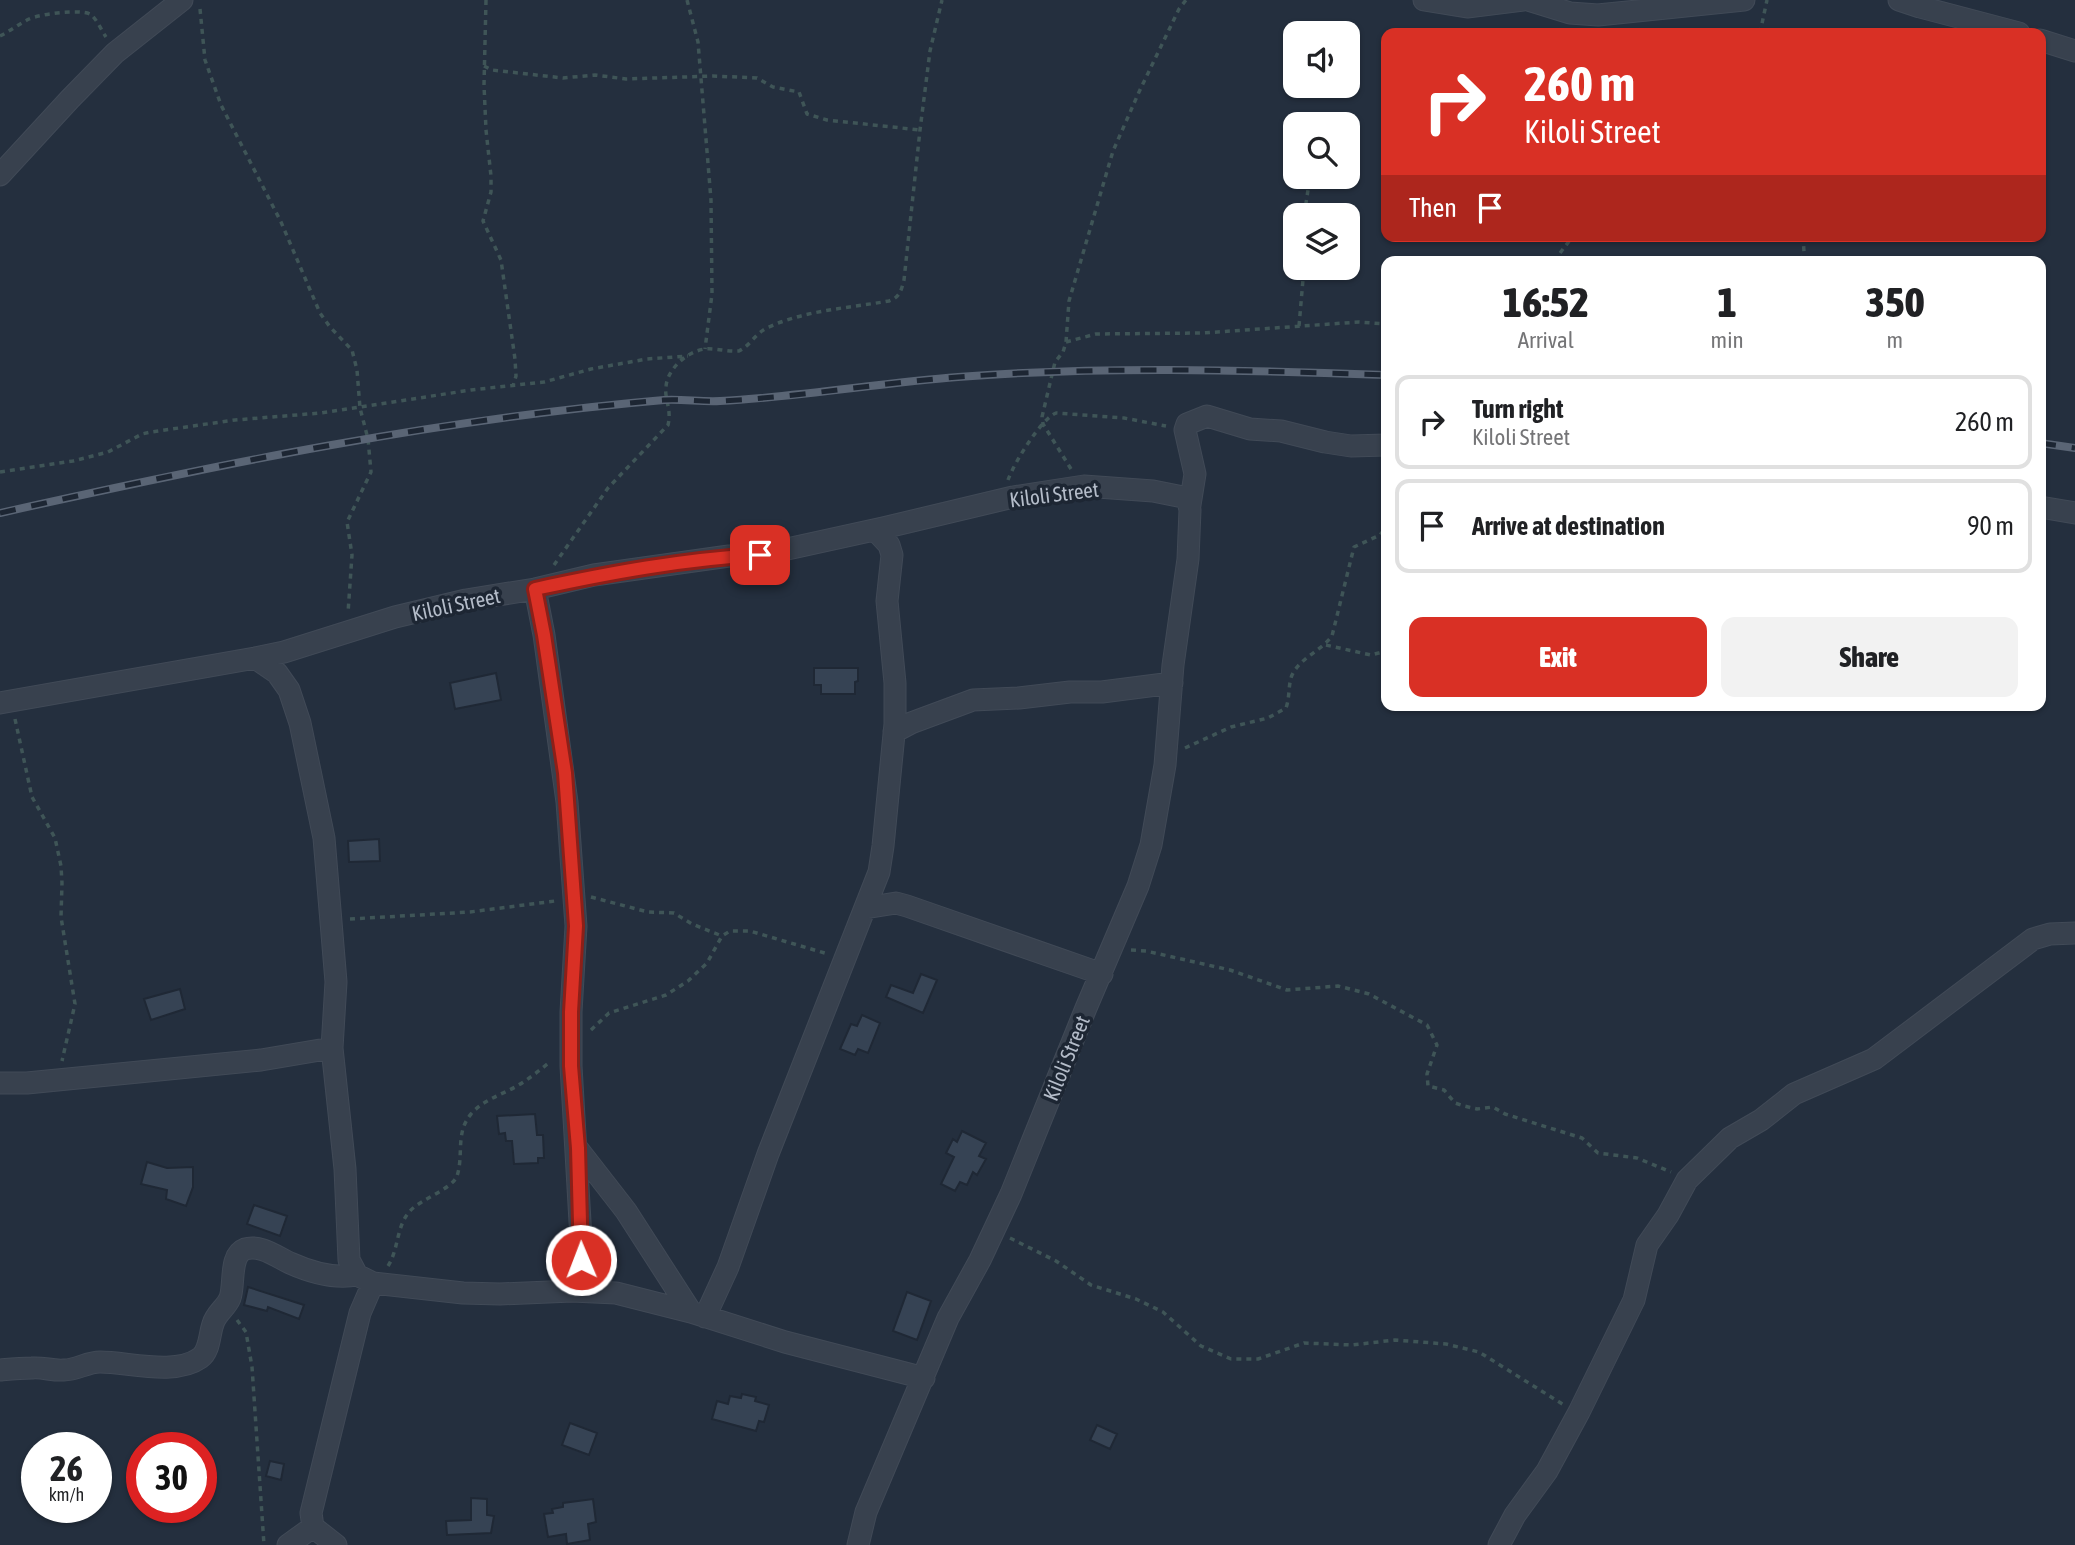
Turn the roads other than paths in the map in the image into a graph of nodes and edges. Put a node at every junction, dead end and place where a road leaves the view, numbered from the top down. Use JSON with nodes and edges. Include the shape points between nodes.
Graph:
{"nodes":[{"id":1,"x":1424,"y":0,"type":"edge"},
{"id":2,"x":1523,"y":0,"type":"edge"},
{"id":3,"x":1528,"y":0,"type":"edge"},
{"id":4,"x":1744,"y":0,"type":"edge"},
{"id":5,"x":1899,"y":0,"type":"edge"},
{"id":6,"x":183,"y":3,"type":"edge"},
{"id":7,"x":2001,"y":28,"type":"edge"},
{"id":8,"x":2046,"y":42,"type":"edge"},
{"id":9,"x":2075,"y":51,"type":"edge"},
{"id":10,"x":0,"y":175,"type":"edge"},
{"id":11,"x":1381,"y":444,"type":"edge"},
{"id":12,"x":1190,"y":505,"type":"junction"},
{"id":13,"x":2046,"y":508,"type":"edge"},
{"id":14,"x":2075,"y":513,"type":"edge"},
{"id":15,"x":875,"y":530,"type":"junction"},
{"id":16,"x":535,"y":589,"type":"junction"},
{"id":17,"x":255,"y":658,"type":"junction"},
{"id":18,"x":1172,"y":683,"type":"junction"},
{"id":19,"x":6,"y":702,"type":"edge"},
{"id":20,"x":894,"y":732,"type":"junction"},
{"id":21,"x":865,"y":908,"type":"junction"},
{"id":22,"x":2075,"y":933,"type":"edge"},
{"id":23,"x":1106,"y":966,"type":"junction"},
{"id":24,"x":332,"y":1048,"type":"junction"},
{"id":25,"x":0,"y":1083,"type":"edge"},
{"id":26,"x":578,"y":1148,"type":"junction"},
{"id":27,"x":365,"y":1279,"type":"junction"},
{"id":28,"x":572,"y":1291,"type":"junction"},
{"id":29,"x":698,"y":1314,"type":"junction"},
{"id":30,"x":0,"y":1370,"type":"edge"},
{"id":31,"x":924,"y":1378,"type":"junction"},
{"id":32,"x":313,"y":1527,"type":"junction"},
{"id":33,"x":288,"y":1545,"type":"edge"},
{"id":34,"x":336,"y":1545,"type":"edge"},
{"id":35,"x":858,"y":1545,"type":"edge"},
{"id":36,"x":1499,"y":1545,"type":"edge"}],
"edges":[{"from":1,"to":2,"type":"street","via":[[1467,7]]},
{"from":3,"to":4,"type":"street","via":[[1570,13],[1598,15]]},
{"from":5,"to":7,"type":"street"},
{"from":6,"to":10,"type":"street","via":[[116,53]]},
{"from":8,"to":9,"type":"street"},
{"from":11,"to":12,"type":"street","via":[[1325,442],[1207,416],[1187,424],[1185,430],[1195,474]]},
{"from":12,"to":15,"type":"street","name":"Kiloli Street","via":[[1177,495],[1084,486],[993,501]]},
{"from":12,"to":18,"type":"street","name":"Kiloli Street"},
{"from":13,"to":14,"type":"street"},
{"from":15,"to":16,"type":"street","name":"Kiloli Street","via":[[760,555],[594,575]]},
{"from":15,"to":20,"type":"street","via":[[892,555],[886,594],[895,683]]},
{"from":16,"to":17,"type":"street","name":"Kiloli Street","via":[[466,600]]},
{"from":16,"to":26,"type":"street","via":[[565,773],[576,926],[571,1045]]},
{"from":17,"to":19,"type":"street","name":"Kiloli Street"},
{"from":17,"to":24,"type":"street","via":[[284,680],[300,723],[324,838],[336,982]]},
{"from":18,"to":20,"type":"street","via":[[974,700]]},
{"from":18,"to":23,"type":"street","name":"Kiloli Street","via":[[1166,765],[1145,864]]},
{"from":20,"to":21,"type":"street","via":[[879,872]]},
{"from":21,"to":23,"type":"street","via":[[896,903]]},
{"from":21,"to":29,"type":"street","via":[[728,1267]]},
{"from":22,"to":36,"type":"street","via":[[2033,939],[1874,1059],[1794,1094],[1730,1138],[1687,1180],[1647,1245],[1634,1300],[1579,1412]]},
{"from":23,"to":31,"type":"street","name":"Kiloli Street","via":[[1032,1143]]},
{"from":24,"to":25,"type":"street","via":[[261,1060]]},
{"from":24,"to":27,"type":"street","via":[[349,1260]]},
{"from":26,"to":28,"type":"street","via":[[581,1260]]},
{"from":26,"to":29,"type":"street"},
{"from":27,"to":28,"type":"street","via":[[463,1293]]},
{"from":27,"to":30,"type":"street","via":[[336,1277],[291,1264],[269,1252],[243,1250],[238,1253],[231,1295],[215,1317],[199,1359],[153,1367],[98,1362],[62,1370]]},
{"from":27,"to":32,"type":"street","via":[[311,1513]]},
{"from":28,"to":29,"type":"street","via":[[616,1293]]},
{"from":29,"to":31,"type":"street"},
{"from":31,"to":35,"type":"street","name":"Kiloli Street","via":[[866,1512]]},
{"from":32,"to":33,"type":"street"},
{"from":32,"to":34,"type":"street"}]}
